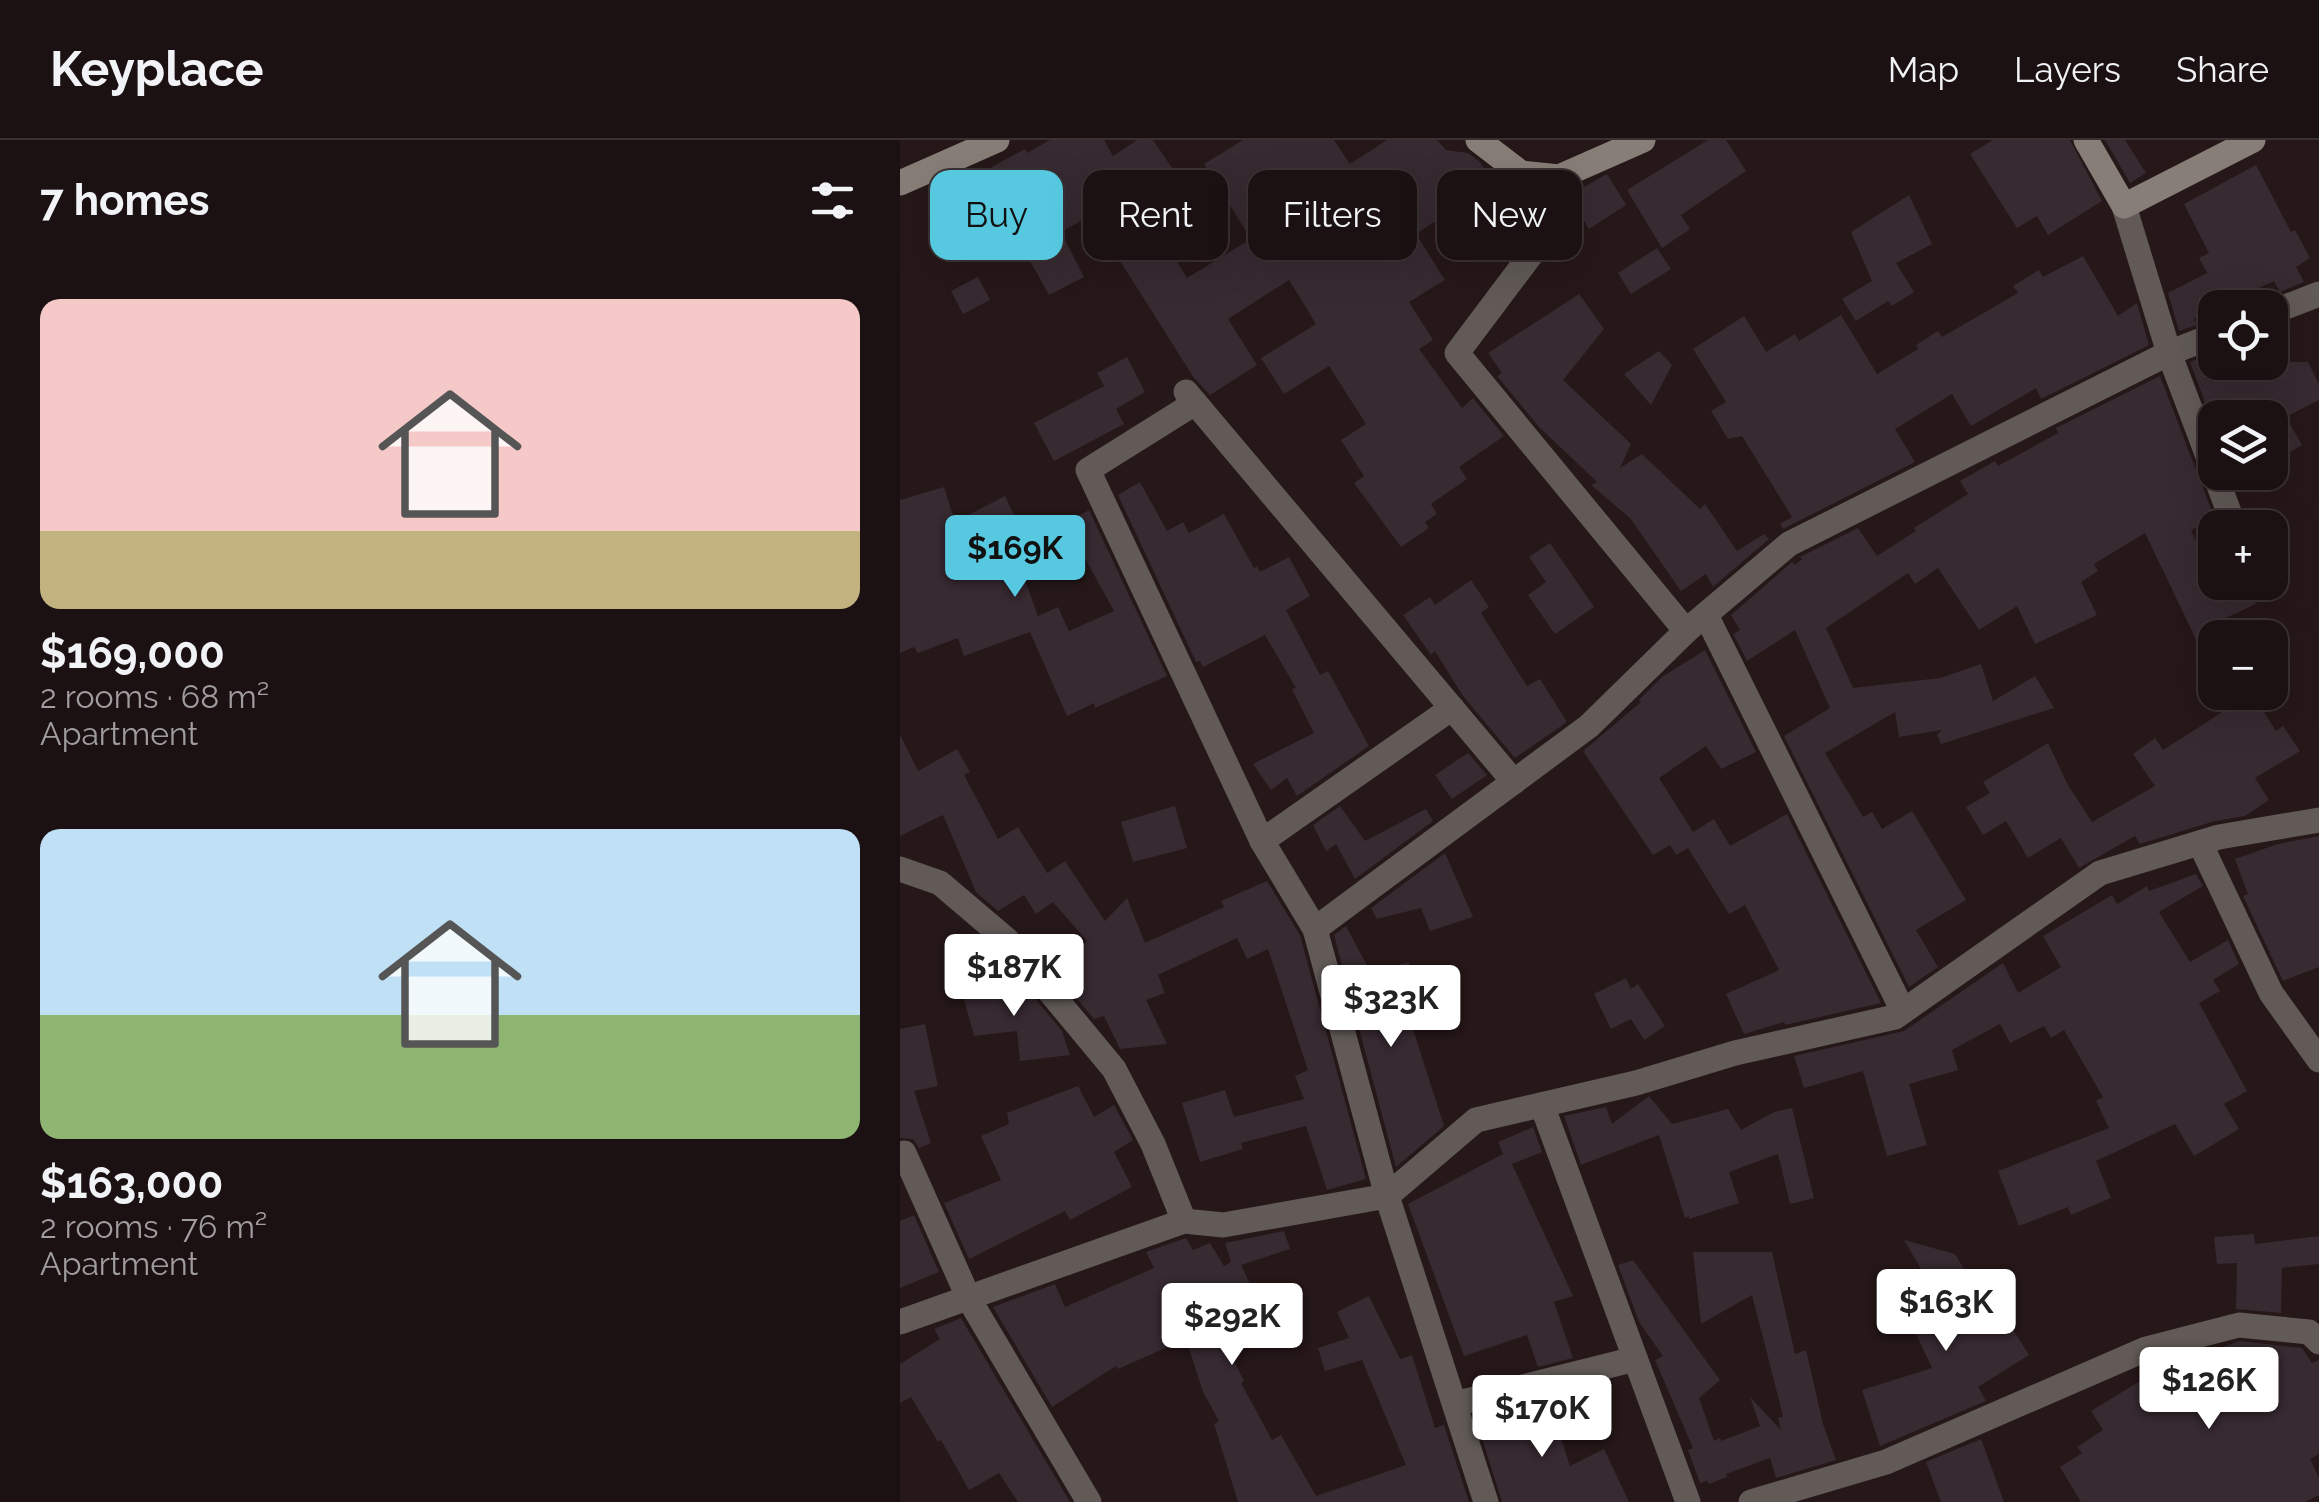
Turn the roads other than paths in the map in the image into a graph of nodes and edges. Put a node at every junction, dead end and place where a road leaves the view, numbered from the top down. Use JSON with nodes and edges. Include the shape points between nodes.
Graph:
{"nodes":[{"id":1,"x":998,"y":140,"type":"edge"},
{"id":2,"x":1478,"y":140,"type":"edge"},
{"id":3,"x":1643,"y":140,"type":"edge"},
{"id":4,"x":2086,"y":140,"type":"edge"},
{"id":5,"x":2254,"y":140,"type":"edge"},
{"id":6,"x":1516,"y":170,"type":"edge"},
{"id":7,"x":1577,"y":170,"type":"edge"},
{"id":8,"x":900,"y":183,"type":"edge"},
{"id":9,"x":2124,"y":206,"type":"junction"},
{"id":10,"x":1527,"y":260,"type":"edge"},
{"id":11,"x":2319,"y":294,"type":"edge"},
{"id":12,"x":2288,"y":306,"type":"edge"},
{"id":13,"x":2198,"y":341,"type":"edge"},
{"id":14,"x":2169,"y":352,"type":"junction"},
{"id":15,"x":2228,"y":510,"type":"edge"},
{"id":16,"x":1696,"y":623,"type":"junction"},
{"id":17,"x":1452,"y":708,"type":"junction"},
{"id":18,"x":1514,"y":782,"type":"junction"},
{"id":19,"x":2319,"y":820,"type":"edge"},
{"id":20,"x":1262,"y":841,"type":"junction"},
{"id":21,"x":2200,"y":843,"type":"junction"},
{"id":22,"x":900,"y":869,"type":"edge"},
{"id":23,"x":1315,"y":928,"type":"junction"},
{"id":24,"x":1903,"y":1011,"type":"junction"},
{"id":25,"x":2319,"y":1060,"type":"edge"},
{"id":26,"x":1542,"y":1105,"type":"junction"},
{"id":27,"x":904,"y":1153,"type":"dead end"},
{"id":28,"x":1386,"y":1196,"type":"junction"},
{"id":29,"x":1184,"y":1221,"type":"junction"},
{"id":30,"x":969,"y":1299,"type":"junction"},
{"id":31,"x":900,"y":1322,"type":"edge"},
{"id":32,"x":2319,"y":1342,"type":"edge"},
{"id":33,"x":1635,"y":1358,"type":"junction"},
{"id":34,"x":1455,"y":1404,"type":"junction"},
{"id":35,"x":1089,"y":1502,"type":"edge"},
{"id":36,"x":1486,"y":1502,"type":"edge"},
{"id":37,"x":1688,"y":1502,"type":"edge"},
{"id":38,"x":1750,"y":1502,"type":"edge"}],
"edges":[{"from":1,"to":8,"type":"street"},
{"from":2,"to":6,"type":"street"},
{"from":3,"to":7,"type":"street"},
{"from":4,"to":9,"type":"street"},
{"from":5,"to":9,"type":"street"},
{"from":9,"to":14,"type":"street"},
{"from":10,"to":16,"type":"street","via":[[1456,353]]},
{"from":11,"to":12,"type":"street"},
{"from":13,"to":14,"type":"street"},
{"from":14,"to":15,"type":"street"},
{"from":14,"to":16,"type":"street","via":[[1789,544]]},
{"from":16,"to":18,"type":"street","via":[[1590,726]]},
{"from":16,"to":24,"type":"street"},
{"from":17,"to":18,"type":"street"},
{"from":17,"to":20,"type":"street"},
{"from":17,"to":20,"type":"street","via":[[1190,397],[1088,470]]},
{"from":18,"to":23,"type":"street"},
{"from":19,"to":21,"type":"street"},
{"from":20,"to":23,"type":"street"},
{"from":21,"to":24,"type":"street","via":[[2100,873]]},
{"from":21,"to":25,"type":"street","via":[[2272,992]]},
{"from":22,"to":29,"type":"street","via":[[940,883],[1007,940],[1114,1070]]},
{"from":23,"to":28,"type":"street"},
{"from":24,"to":26,"type":"street"},
{"from":26,"to":28,"type":"street","via":[[1476,1120]]},
{"from":26,"to":33,"type":"street"},
{"from":27,"to":30,"type":"street"},
{"from":28,"to":29,"type":"street","via":[[1223,1225]]},
{"from":28,"to":34,"type":"street"},
{"from":29,"to":30,"type":"street"},
{"from":30,"to":31,"type":"street"},
{"from":30,"to":35,"type":"street"},
{"from":32,"to":38,"type":"street","via":[[2309,1332],[2239,1325],[2146,1349],[1886,1462]]},
{"from":33,"to":34,"type":"street"},
{"from":33,"to":37,"type":"street"},
{"from":34,"to":36,"type":"street"}]}
